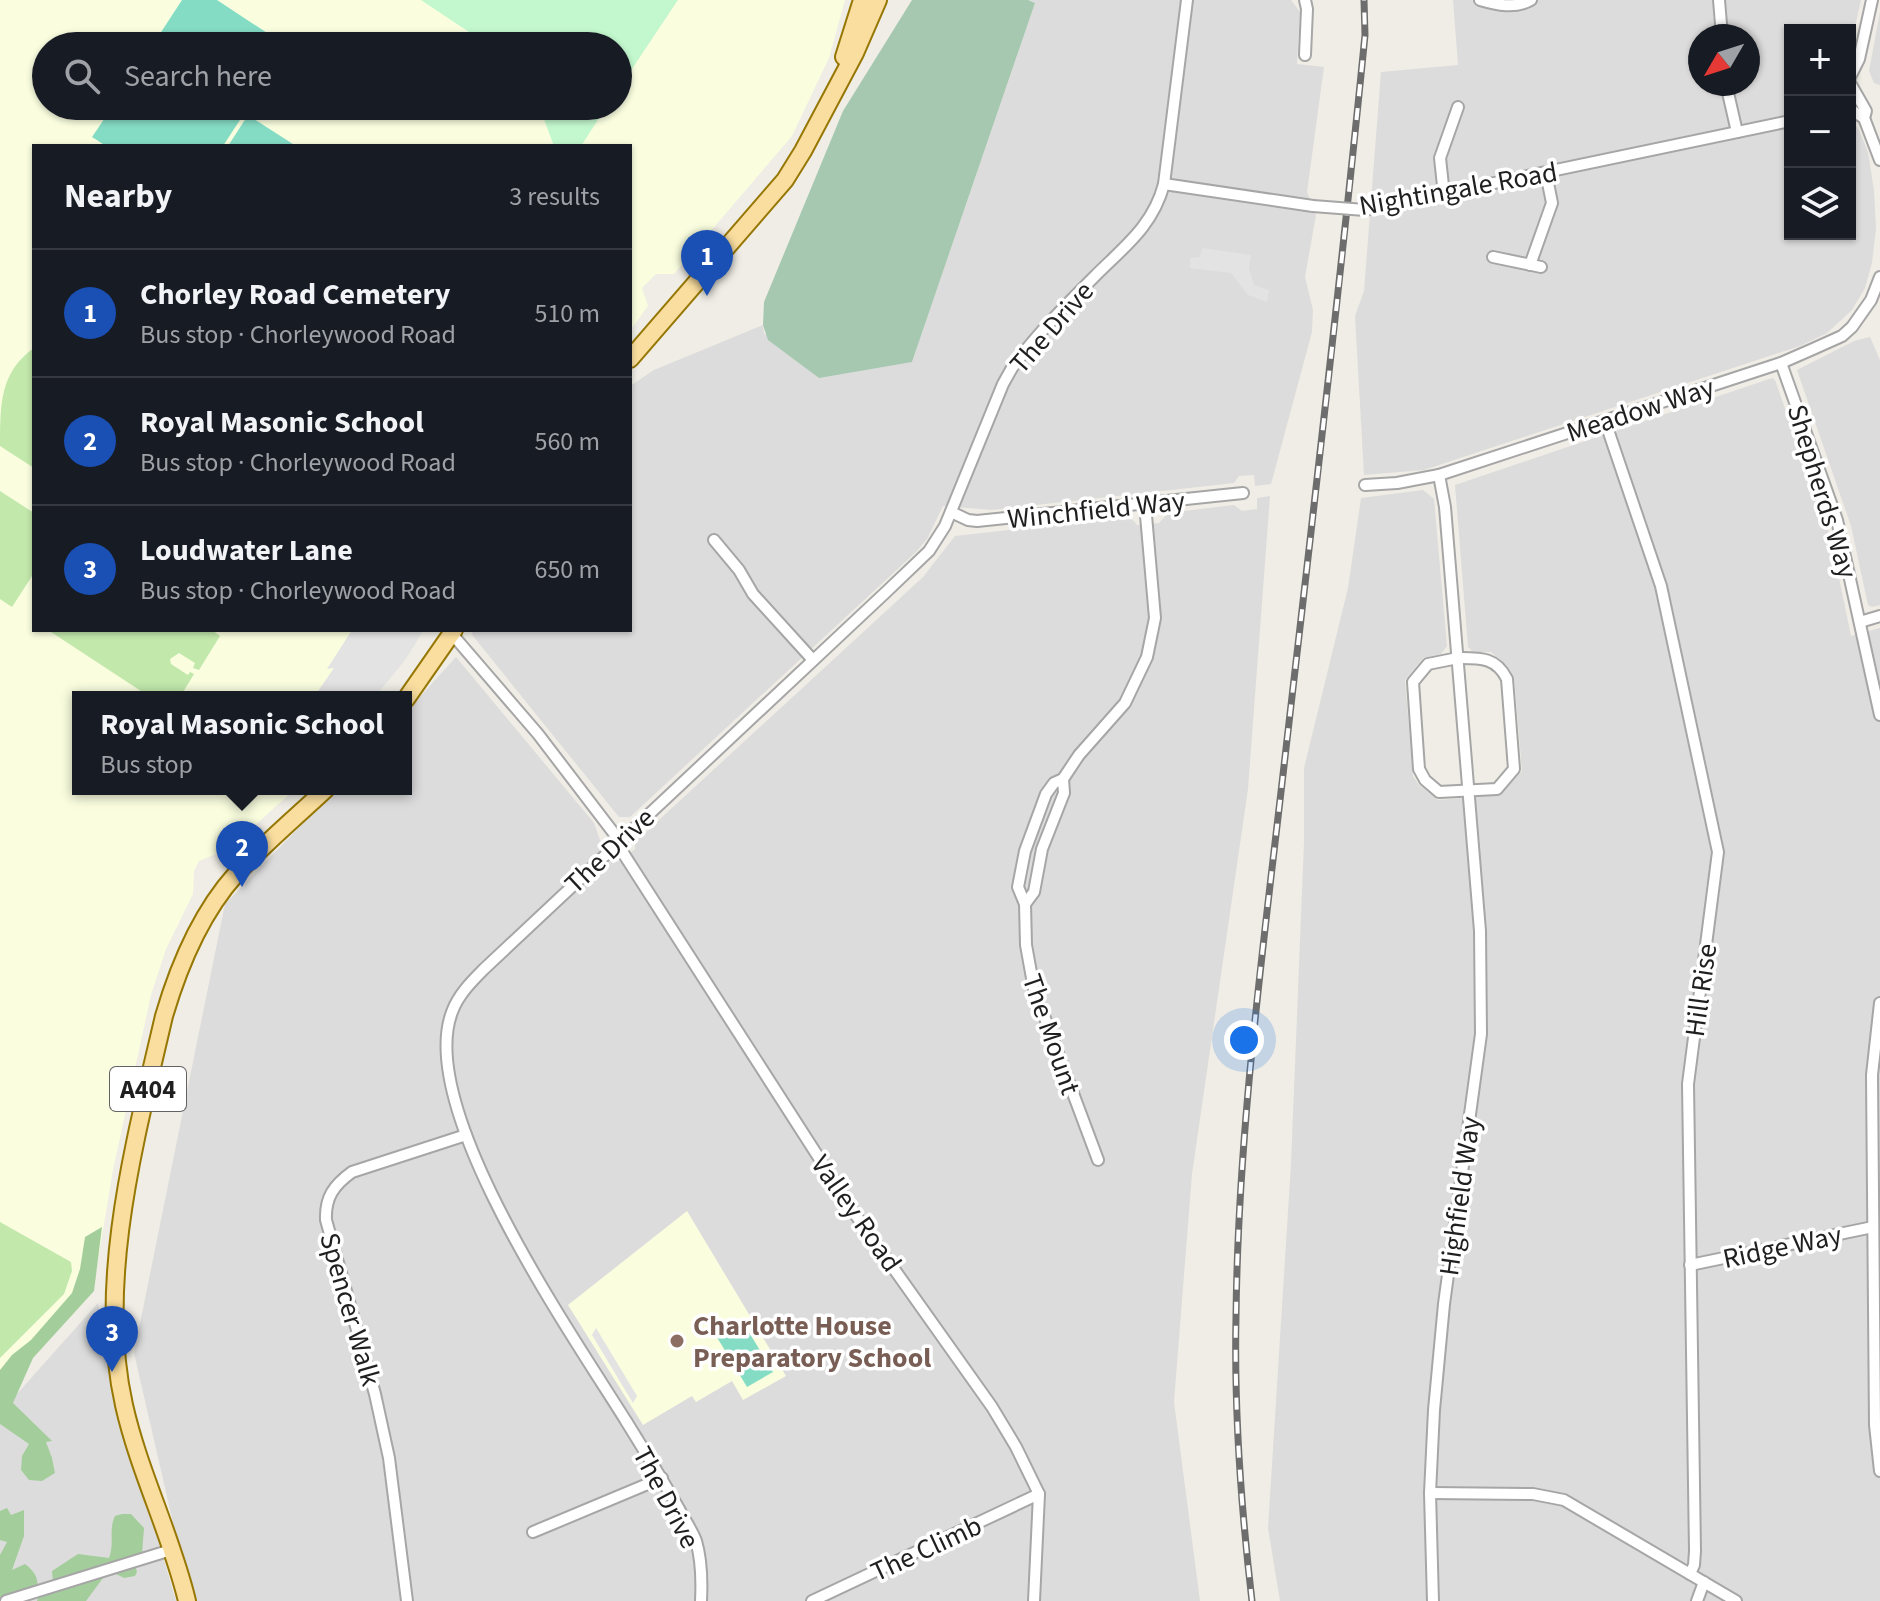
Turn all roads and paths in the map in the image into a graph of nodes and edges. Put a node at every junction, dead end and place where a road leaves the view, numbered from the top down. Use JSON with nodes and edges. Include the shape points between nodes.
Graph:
{"nodes":[{"id":1,"x":862,"y":0,"type":"edge"},
{"id":2,"x":878,"y":0,"type":"edge"},
{"id":3,"x":1187,"y":0,"type":"edge"},
{"id":4,"x":1305,"y":0,"type":"edge"},
{"id":5,"x":1480,"y":0,"type":"edge"},
{"id":6,"x":1531,"y":0,"type":"edge"},
{"id":7,"x":1719,"y":0,"type":"edge"},
{"id":8,"x":1872,"y":0,"type":"edge"},
{"id":9,"x":1721,"y":24,"type":"edge"},
{"id":10,"x":1305,"y":55,"type":"dead end"},
{"id":11,"x":1856,"y":65,"type":"edge"},
{"id":12,"x":839,"y":78,"type":"junction"},
{"id":13,"x":1856,"y":94,"type":"edge"},
{"id":14,"x":1729,"y":96,"type":"edge"},
{"id":15,"x":1458,"y":107,"type":"dead end"},
{"id":16,"x":1856,"y":113,"type":"edge"},
{"id":17,"x":1864,"y":118,"type":"junction"},
{"id":18,"x":1784,"y":122,"type":"edge"},
{"id":19,"x":1737,"y":132,"type":"junction"},
{"id":20,"x":1880,"y":160,"type":"edge"},
{"id":21,"x":1546,"y":173,"type":"junction"},
{"id":22,"x":1164,"y":184,"type":"junction"},
{"id":23,"x":1444,"y":195,"type":"junction"},
{"id":24,"x":1493,"y":257,"type":"dead end"},
{"id":25,"x":1530,"y":265,"type":"junction"},
{"id":26,"x":1541,"y":267,"type":"dead end"},
{"id":27,"x":1880,"y":277,"type":"edge"},
{"id":28,"x":632,"y":357,"type":"edge"},
{"id":29,"x":1781,"y":363,"type":"junction"},
{"id":30,"x":1605,"y":421,"type":"junction"},
{"id":31,"x":1439,"y":475,"type":"junction"},
{"id":32,"x":1365,"y":485,"type":"dead end"},
{"id":33,"x":1243,"y":493,"type":"dead end"},
{"id":34,"x":1145,"y":504,"type":"junction"},
{"id":35,"x":951,"y":512,"type":"junction"},
{"id":36,"x":714,"y":540,"type":"dead end"},
{"id":37,"x":1880,"y":616,"type":"edge"},
{"id":38,"x":1860,"y":622,"type":"junction"},
{"id":39,"x":453,"y":632,"type":"edge"},
{"id":40,"x":1458,"y":658,"type":"junction"},
{"id":41,"x":813,"y":660,"type":"junction"},
{"id":42,"x":412,"y":691,"type":"edge"},
{"id":43,"x":1880,"y":715,"type":"edge"},
{"id":44,"x":1063,"y":779,"type":"junction"},
{"id":45,"x":1469,"y":792,"type":"junction"},
{"id":46,"x":320,"y":795,"type":"edge"},
{"id":47,"x":618,"y":841,"type":"junction"},
{"id":48,"x":1025,"y":904,"type":"junction"},
{"id":49,"x":1880,"y":1003,"type":"edge"},
{"id":50,"x":1878,"y":1033,"type":"edge"},
{"id":51,"x":466,"y":1135,"type":"junction"},
{"id":52,"x":1098,"y":1160,"type":"dead end"},
{"id":53,"x":1873,"y":1227,"type":"junction"},
{"id":54,"x":1690,"y":1265,"type":"junction"},
{"id":55,"x":1880,"y":1471,"type":"edge"},
{"id":56,"x":662,"y":1478,"type":"junction"},
{"id":57,"x":1430,"y":1493,"type":"junction"},
{"id":58,"x":1039,"y":1494,"type":"junction"},
{"id":59,"x":533,"y":1532,"type":"dead end"},
{"id":60,"x":171,"y":1550,"type":"junction"},
{"id":61,"x":1690,"y":1574,"type":"junction"},
{"id":62,"x":1704,"y":1582,"type":"junction"},
{"id":63,"x":33,"y":1597,"type":"edge"},
{"id":64,"x":6,"y":1601,"type":"edge"},
{"id":65,"x":187,"y":1601,"type":"edge"},
{"id":66,"x":407,"y":1601,"type":"edge"},
{"id":67,"x":701,"y":1601,"type":"edge"},
{"id":68,"x":812,"y":1601,"type":"edge"},
{"id":69,"x":1034,"y":1601,"type":"edge"},
{"id":70,"x":1433,"y":1601,"type":"edge"},
{"id":71,"x":1697,"y":1601,"type":"edge"},
{"id":72,"x":1736,"y":1601,"type":"edge"}],
"edges":[{"from":1,"to":12,"type":"main road"},
{"from":2,"to":12,"type":"main road"},
{"from":3,"to":22,"type":"street"},
{"from":4,"to":10,"type":"street"},
{"from":5,"to":6,"type":"street","via":[[1508,6]]},
{"from":7,"to":9,"type":"street"},
{"from":8,"to":11,"type":"street"},
{"from":12,"to":28,"type":"main road","via":[[785,180]]},
{"from":13,"to":17,"type":"street","via":[[1866,111]]},
{"from":14,"to":19,"type":"street"},
{"from":15,"to":23,"type":"street","via":[[1440,158]]},
{"from":16,"to":17,"type":"street"},
{"from":17,"to":20,"type":"street"},
{"from":18,"to":19,"type":"street","name":"Nightingale Road"},
{"from":19,"to":21,"type":"street","name":"Nightingale Road"},
{"from":21,"to":23,"type":"street","name":"Nightingale Road"},
{"from":21,"to":25,"type":"street","via":[[1552,203]]},
{"from":22,"to":23,"type":"street","name":"Nightingale Road","bridge":true,"via":[[1365,210]]},
{"from":22,"to":35,"type":"street","name":"The Drive","via":[[1155,211],[1137,237],[1012,368]]},
{"from":24,"to":25,"type":"street"},
{"from":25,"to":26,"type":"street"},
{"from":27,"to":29,"type":"street","name":"Meadow Way","via":[[1848,331]]},
{"from":29,"to":30,"type":"street","name":"Meadow Way"},
{"from":29,"to":38,"type":"street","name":"Shepherds Way","via":[[1837,520]]},
{"from":30,"to":31,"type":"street","name":"Meadow Way"},
{"from":30,"to":54,"type":"street","name":"Hill Rise","via":[[1661,586],[1718,852],[1689,1072]]},
{"from":31,"to":32,"type":"street","name":"Meadow Way"},
{"from":31,"to":40,"type":"street","name":"Highfield Way"},
{"from":33,"to":34,"type":"street","name":"Winchfield Way"},
{"from":34,"to":35,"type":"street","name":"Winchfield Way","via":[[977,521]]},
{"from":34,"to":44,"type":"street","name":"The Mount","via":[[1155,618],[1147,657],[1125,703]]},
{"from":35,"to":41,"type":"street","name":"The Drive","via":[[929,551]]},
{"from":36,"to":41,"type":"street","via":[[753,594]]},
{"from":37,"to":38,"type":"street"},
{"from":38,"to":43,"type":"street","name":"Shepherds Way"},
{"from":39,"to":42,"type":"main road"},
{"from":39,"to":47,"type":"street","name":"Valley Road"},
{"from":40,"to":45,"type":"street","name":"Highfield Way"},
{"from":40,"to":45,"type":"street","via":[[1424,667],[1413,682],[1413,701],[1421,775],[1439,792]]},
{"from":40,"to":45,"type":"street","via":[[1488,659],[1506,675],[1513,749],[1514,769],[1501,786]]},
{"from":41,"to":47,"type":"street","name":"The Drive"},
{"from":44,"to":48,"type":"street","name":"The Mount","via":[[1064,793],[1042,849],[1034,892]]},
{"from":44,"to":48,"type":"street","name":"The Mount","via":[[1046,794],[1025,851],[1018,887]]},
{"from":45,"to":57,"type":"street","name":"Highfield Way","via":[[1480,931],[1481,1034],[1444,1304]]},
{"from":46,"to":60,"type":"main road","number":"A404","via":[[237,874],[192,939],[164,1016],[138,1136],[116,1265],[116,1342],[124,1404]]},
{"from":47,"to":51,"type":"street","name":"The Drive","via":[[470,983],[452,1011],[447,1047],[450,1084]]},
{"from":47,"to":58,"type":"street","name":"Valley Road","via":[[855,1214],[992,1407]]},
{"from":48,"to":52,"type":"street","name":"The Mount","via":[[1034,989]]},
{"from":49,"to":50,"type":"street"},
{"from":50,"to":53,"type":"street","via":[[1872,1075]]},
{"from":51,"to":56,"type":"street","name":"The Drive","via":[[507,1226]]},
{"from":51,"to":66,"type":"street","name":"Spencer Walk","via":[[352,1172],[329,1194],[326,1207],[389,1458]]},
{"from":53,"to":54,"type":"street","name":"Ridge Way"},
{"from":53,"to":55,"type":"street"},
{"from":54,"to":61,"type":"street","name":"Hill Rise","via":[[1695,1551]]},
{"from":56,"to":59,"type":"street"},
{"from":56,"to":67,"type":"street","name":"The Drive","via":[[695,1538]]},
{"from":57,"to":61,"type":"street","via":[[1533,1494],[1564,1500]]},
{"from":57,"to":70,"type":"street","name":"Highfield Way"},
{"from":58,"to":68,"type":"street","name":"The Climb"},
{"from":58,"to":69,"type":"street","name":"Valley Road"},
{"from":60,"to":63,"type":"street"},
{"from":60,"to":65,"type":"main road","number":"A404"},
{"from":61,"to":62,"type":"street"},
{"from":62,"to":71,"type":"street"},
{"from":62,"to":72,"type":"street"},
{"from":63,"to":64,"type":"street"}]}
